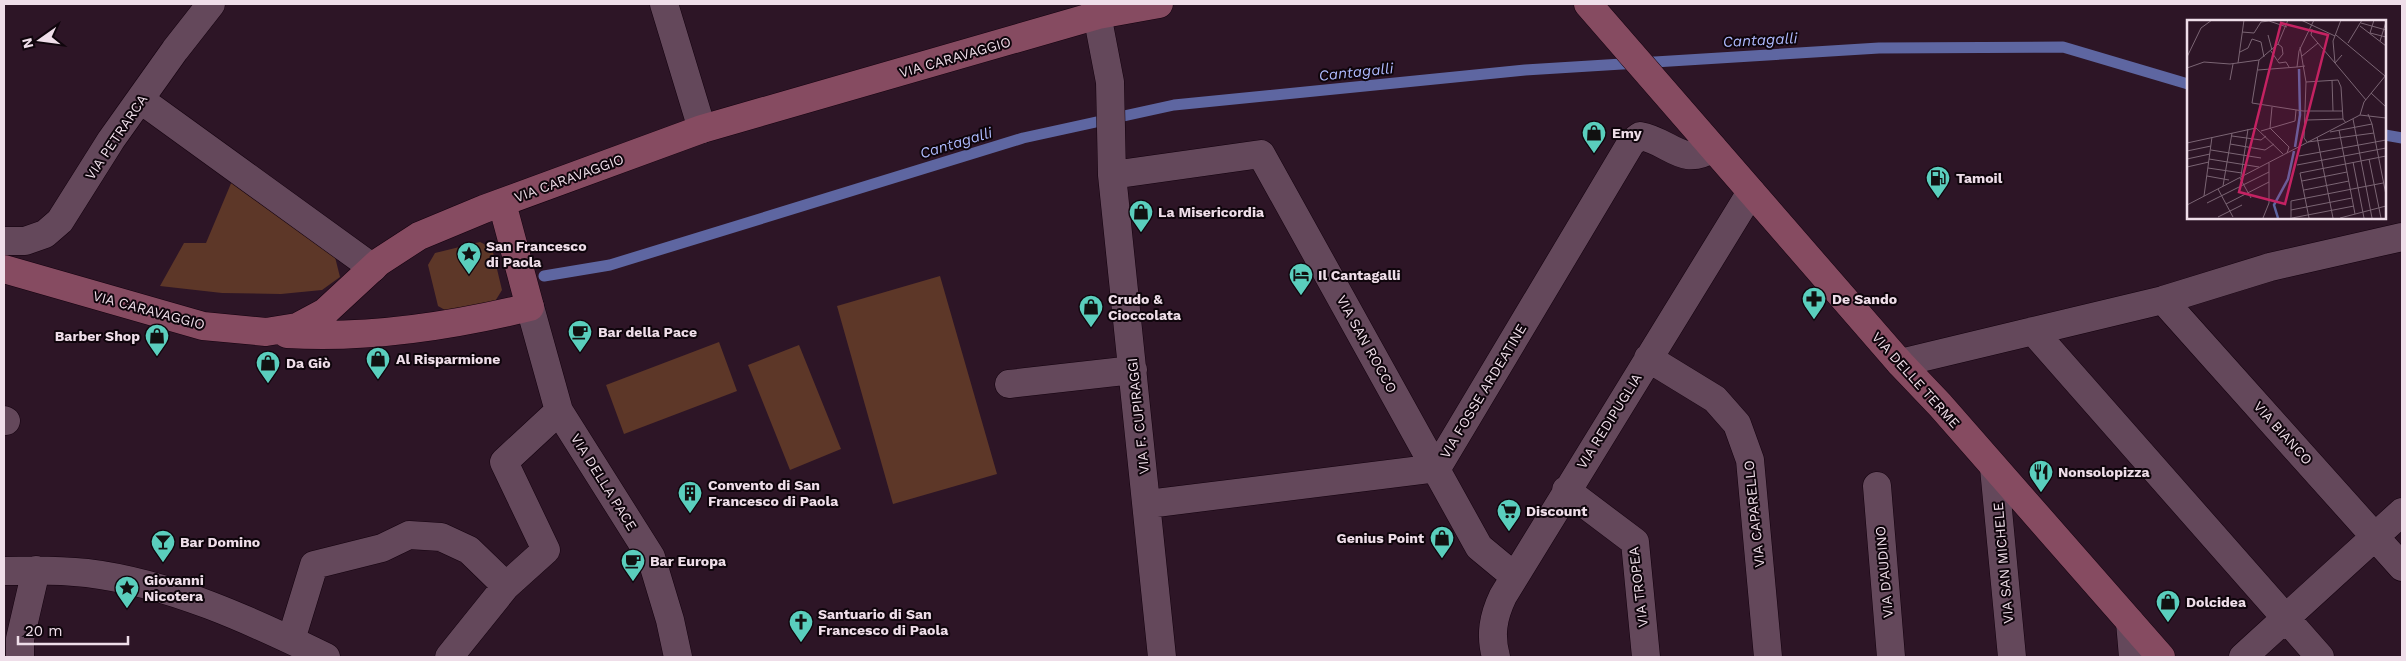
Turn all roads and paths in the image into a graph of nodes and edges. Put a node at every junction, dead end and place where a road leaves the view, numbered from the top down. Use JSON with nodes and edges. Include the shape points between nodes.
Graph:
{"nodes":[{"id":1,"x":211,"y":4,"type":"edge"},
{"id":2,"x":664,"y":4,"type":"edge"},
{"id":3,"x":1159,"y":4,"type":"edge"},
{"id":4,"x":1591,"y":7,"type":"edge"},
{"id":5,"x":1096,"y":10,"type":"edge"},
{"id":6,"x":141,"y":100,"type":"junction"},
{"id":7,"x":702,"y":129,"type":"junction"},
{"id":8,"x":1713,"y":148,"type":"junction"},
{"id":9,"x":1112,"y":175,"type":"junction"},
{"id":10,"x":1751,"y":192,"type":"junction"},
{"id":11,"x":502,"y":203,"type":"junction"},
{"id":12,"x":2402,"y":237,"type":"edge"},
{"id":13,"x":4,"y":241,"type":"edge"},
{"id":14,"x":373,"y":268,"type":"junction"},
{"id":15,"x":4,"y":269,"type":"edge"},
{"id":16,"x":2163,"y":300,"type":"junction"},
{"id":17,"x":530,"y":307,"type":"junction"},
{"id":18,"x":2033,"y":331,"type":"junction"},
{"id":19,"x":266,"y":332,"type":"junction"},
{"id":20,"x":1648,"y":358,"type":"junction"},
{"id":21,"x":1900,"y":363,"type":"junction"},
{"id":22,"x":1133,"y":370,"type":"junction"},
{"id":23,"x":1009,"y":384,"type":"dead end"},
{"id":24,"x":559,"y":411,"type":"junction"},
{"id":25,"x":1437,"y":468,"type":"junction"},
{"id":26,"x":1994,"y":468,"type":"junction"},
{"id":27,"x":1877,"y":486,"type":"dead end"},
{"id":28,"x":1566,"y":490,"type":"junction"},
{"id":29,"x":1148,"y":504,"type":"junction"},
{"id":30,"x":2402,"y":512,"type":"edge"},
{"id":31,"x":2375,"y":536,"type":"junction"},
{"id":32,"x":2402,"y":567,"type":"edge"},
{"id":33,"x":36,"y":570,"type":"junction"},
{"id":34,"x":4,"y":571,"type":"edge"},
{"id":35,"x":1514,"y":576,"type":"junction"},
{"id":36,"x":506,"y":586,"type":"junction"},
{"id":37,"x":2286,"y":618,"type":"junction"},
{"id":38,"x":2130,"y":622,"type":"junction"},
{"id":39,"x":290,"y":640,"type":"junction"},
{"id":40,"x":20,"y":657,"type":"edge"},
{"id":41,"x":326,"y":657,"type":"edge"},
{"id":42,"x":449,"y":657,"type":"edge"},
{"id":43,"x":678,"y":657,"type":"edge"},
{"id":44,"x":1162,"y":657,"type":"edge"},
{"id":45,"x":1496,"y":657,"type":"edge"},
{"id":46,"x":1646,"y":657,"type":"edge"},
{"id":47,"x":1768,"y":657,"type":"edge"},
{"id":48,"x":1891,"y":657,"type":"edge"},
{"id":49,"x":2012,"y":657,"type":"edge"},
{"id":50,"x":2133,"y":657,"type":"edge"},
{"id":51,"x":2161,"y":657,"type":"edge"},
{"id":52,"x":2243,"y":657,"type":"edge"},
{"id":53,"x":2320,"y":657,"type":"edge"}],
"edges":[{"from":1,"to":6,"type":"street","name":"VIA PETRARCA"},
{"from":2,"to":7,"type":"street"},
{"from":3,"to":5,"type":"main road","name":"VIA CARAVAGGIO"},
{"from":4,"to":8,"type":"main road","name":"VIA DELLE TERME"},
{"from":5,"to":7,"type":"main road","name":"VIA CARAVAGGIO"},
{"from":5,"to":9,"type":"street","name":"VIA F. CUPIRAGGI","via":[[1110,82]]},
{"from":6,"to":13,"type":"street","name":"VIA PETRARCA","via":[[111,140],[60,221],[45,234],[25,241]]},
{"from":6,"to":14,"type":"street"},
{"from":7,"to":11,"type":"main road","name":"VIA CARAVAGGIO"},
{"from":8,"to":10,"type":"main road","name":"VIA DELLE TERME"},
{"from":8,"to":25,"type":"street","name":"VIA FOSSE ARDEATINE","via":[[1694,157],[1680,154],[1652,138],[1640,136],[1630,143]]},
{"from":9,"to":22,"type":"street","name":"VIA F. CUPIRAGGI"},
{"from":9,"to":25,"type":"street","name":"VIA SAN ROCCO","via":[[1261,154]]},
{"from":10,"to":20,"type":"street","name":"VIA REDIPUGLIA"},
{"from":10,"to":21,"type":"main road","name":"VIA DELLE TERME"},
{"from":11,"to":14,"type":"main road","name":"VIA CARAVAGGIO","via":[[419,236]]},
{"from":11,"to":17,"type":"main road"},
{"from":12,"to":16,"type":"street","via":[[2270,267]]},
{"from":14,"to":19,"type":"main road","name":"VIA CARAVAGGIO","via":[[325,312],[297,327]]},
{"from":15,"to":19,"type":"main road","name":"VIA CARAVAGGIO","via":[[203,326]]},
{"from":16,"to":18,"type":"street"},
{"from":16,"to":31,"type":"street","name":"VIA BIANCO"},
{"from":17,"to":19,"type":"main road","via":[[433,327],[312,336]]},
{"from":17,"to":24,"type":"street","name":"VIA DELLA PACE"},
{"from":18,"to":21,"type":"street"},
{"from":18,"to":37,"type":"street"},
{"from":20,"to":28,"type":"street","name":"VIA REDIPUGLIA"},
{"from":20,"to":47,"type":"street","name":"VIA CAPARELLO","via":[[1715,399],[1737,424],[1750,460]]},
{"from":21,"to":26,"type":"main road","name":"VIA DELLE TERME"},
{"from":22,"to":23,"type":"street"},
{"from":22,"to":29,"type":"street","name":"VIA F. CUPIRAGGI"},
{"from":24,"to":36,"type":"street","via":[[504,462],[546,550]]},
{"from":24,"to":43,"type":"street","name":"VIA DELLA PACE","via":[[651,557]]},
{"from":25,"to":29,"type":"street","name":"VIA FOSSE ARDEATINE"},
{"from":25,"to":35,"type":"street","name":"VIA SAN ROCCO","via":[[1479,547]]},
{"from":26,"to":38,"type":"main road","name":"VIA DELLE TERME"},
{"from":26,"to":49,"type":"street","name":"VIA SAN MICHELE"},
{"from":27,"to":48,"type":"street","name":"VIA D'AUDINO"},
{"from":28,"to":35,"type":"street","name":"VIA REDIPUGLIA"},
{"from":28,"to":46,"type":"street","name":"VIA TROPEA","via":[[1635,542]]},
{"from":29,"to":44,"type":"street","name":"VIA F. CUPIRAGGI"},
{"from":30,"to":31,"type":"street"},
{"from":31,"to":32,"type":"street","name":"VIA BIANCO"},
{"from":31,"to":37,"type":"street"},
{"from":33,"to":34,"type":"street"},
{"from":33,"to":39,"type":"street","via":[[88,574],[131,582],[189,598]]},
{"from":33,"to":40,"type":"street","via":[[20,640]]},
{"from":35,"to":45,"type":"street","name":"VIA REDIPUGLIA","via":[[1495,614],[1492,632]]},
{"from":36,"to":39,"type":"street","via":[[469,550],[441,537],[409,536],[382,548],[314,564]]},
{"from":36,"to":42,"type":"street"},
{"from":37,"to":52,"type":"street"},
{"from":37,"to":53,"type":"street"},
{"from":38,"to":50,"type":"street"},
{"from":38,"to":51,"type":"main road","name":"VIA DELLE TERME"},
{"from":39,"to":41,"type":"street"}]}
